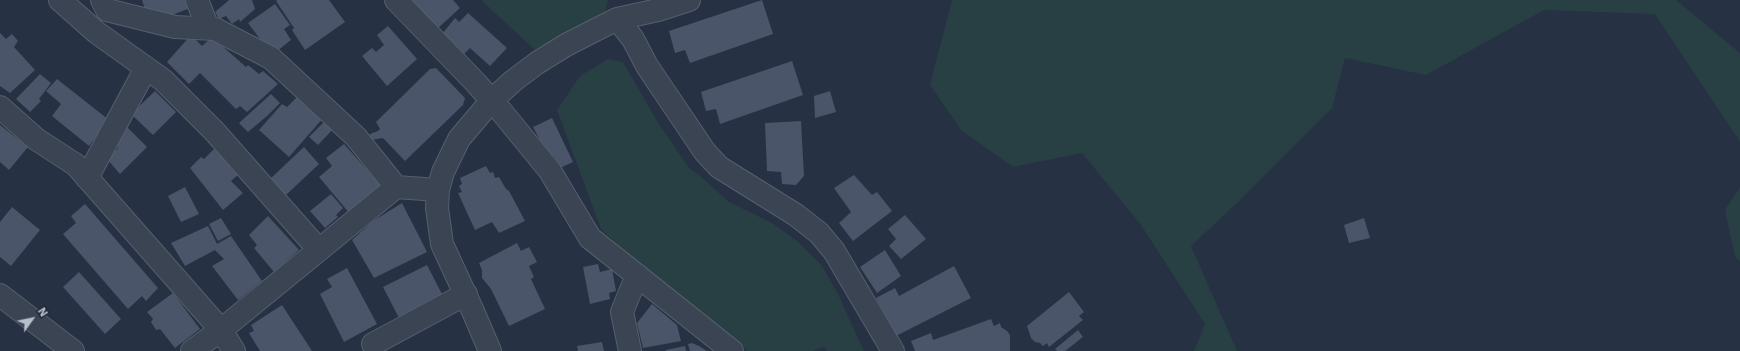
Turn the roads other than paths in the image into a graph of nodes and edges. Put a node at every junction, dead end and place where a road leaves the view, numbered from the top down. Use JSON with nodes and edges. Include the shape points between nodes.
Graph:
{"nodes":[{"id":1,"x":60,"y":0,"type":"edge"},
{"id":2,"x":102,"y":0,"type":"edge"},
{"id":3,"x":197,"y":0,"type":"edge"},
{"id":4,"x":396,"y":0,"type":"edge"},
{"id":5,"x":689,"y":0,"type":"edge"},
{"id":6,"x":621,"y":9,"type":"edge"},
{"id":7,"x":208,"y":28,"type":"junction"},
{"id":8,"x":146,"y":68,"type":"junction"},
{"id":9,"x":492,"y":100,"type":"junction"},
{"id":10,"x":0,"y":107,"type":"edge"},
{"id":11,"x":87,"y":178,"type":"junction"},
{"id":12,"x":396,"y":187,"type":"junction"},
{"id":13,"x":438,"y":190,"type":"junction"},
{"id":14,"x":319,"y":250,"type":"junction"},
{"id":15,"x":637,"y":275,"type":"junction"},
{"id":16,"x":466,"y":294,"type":"junction"},
{"id":17,"x":0,"y":295,"type":"edge"},
{"id":18,"x":221,"y":330,"type":"junction"},
{"id":19,"x":374,"y":344,"type":"dead end"},
{"id":20,"x":73,"y":351,"type":"edge"},
{"id":21,"x":192,"y":351,"type":"edge"},
{"id":22,"x":234,"y":351,"type":"edge"},
{"id":23,"x":490,"y":351,"type":"edge"},
{"id":24,"x":630,"y":351,"type":"edge"},
{"id":25,"x":732,"y":351,"type":"edge"},
{"id":26,"x":893,"y":351,"type":"edge"}],
"edges":[{"from":1,"to":8,"type":"street","via":[[96,32]]},
{"from":2,"to":7,"type":"street","via":[[108,10],[175,27]]},
{"from":3,"to":7,"type":"street"},
{"from":4,"to":9,"type":"street"},
{"from":5,"to":6,"type":"street","via":[[658,10]]},
{"from":6,"to":9,"type":"street","via":[[537,63]]},
{"from":6,"to":26,"type":"street","via":[[647,66],[705,152],[719,167],[819,232],[834,251]]},
{"from":7,"to":12,"type":"street","via":[[215,29],[271,58],[356,137]]},
{"from":8,"to":11,"type":"street"},
{"from":8,"to":14,"type":"street","via":[[163,80],[214,132]]},
{"from":9,"to":13,"type":"street","via":[[459,138],[442,172]]},
{"from":9,"to":15,"type":"street","via":[[550,171],[590,238]]},
{"from":10,"to":11,"type":"street","via":[[36,139],[76,166]]},
{"from":11,"to":18,"type":"street"},
{"from":12,"to":13,"type":"street"},
{"from":12,"to":14,"type":"street"},
{"from":13,"to":16,"type":"street","via":[[442,244]]},
{"from":14,"to":18,"type":"street"},
{"from":15,"to":24,"type":"street","via":[[622,312]]},
{"from":15,"to":25,"type":"street"},
{"from":16,"to":19,"type":"street"},
{"from":16,"to":23,"type":"street"},
{"from":17,"to":20,"type":"street"},
{"from":18,"to":21,"type":"street"},
{"from":18,"to":22,"type":"street"}]}
